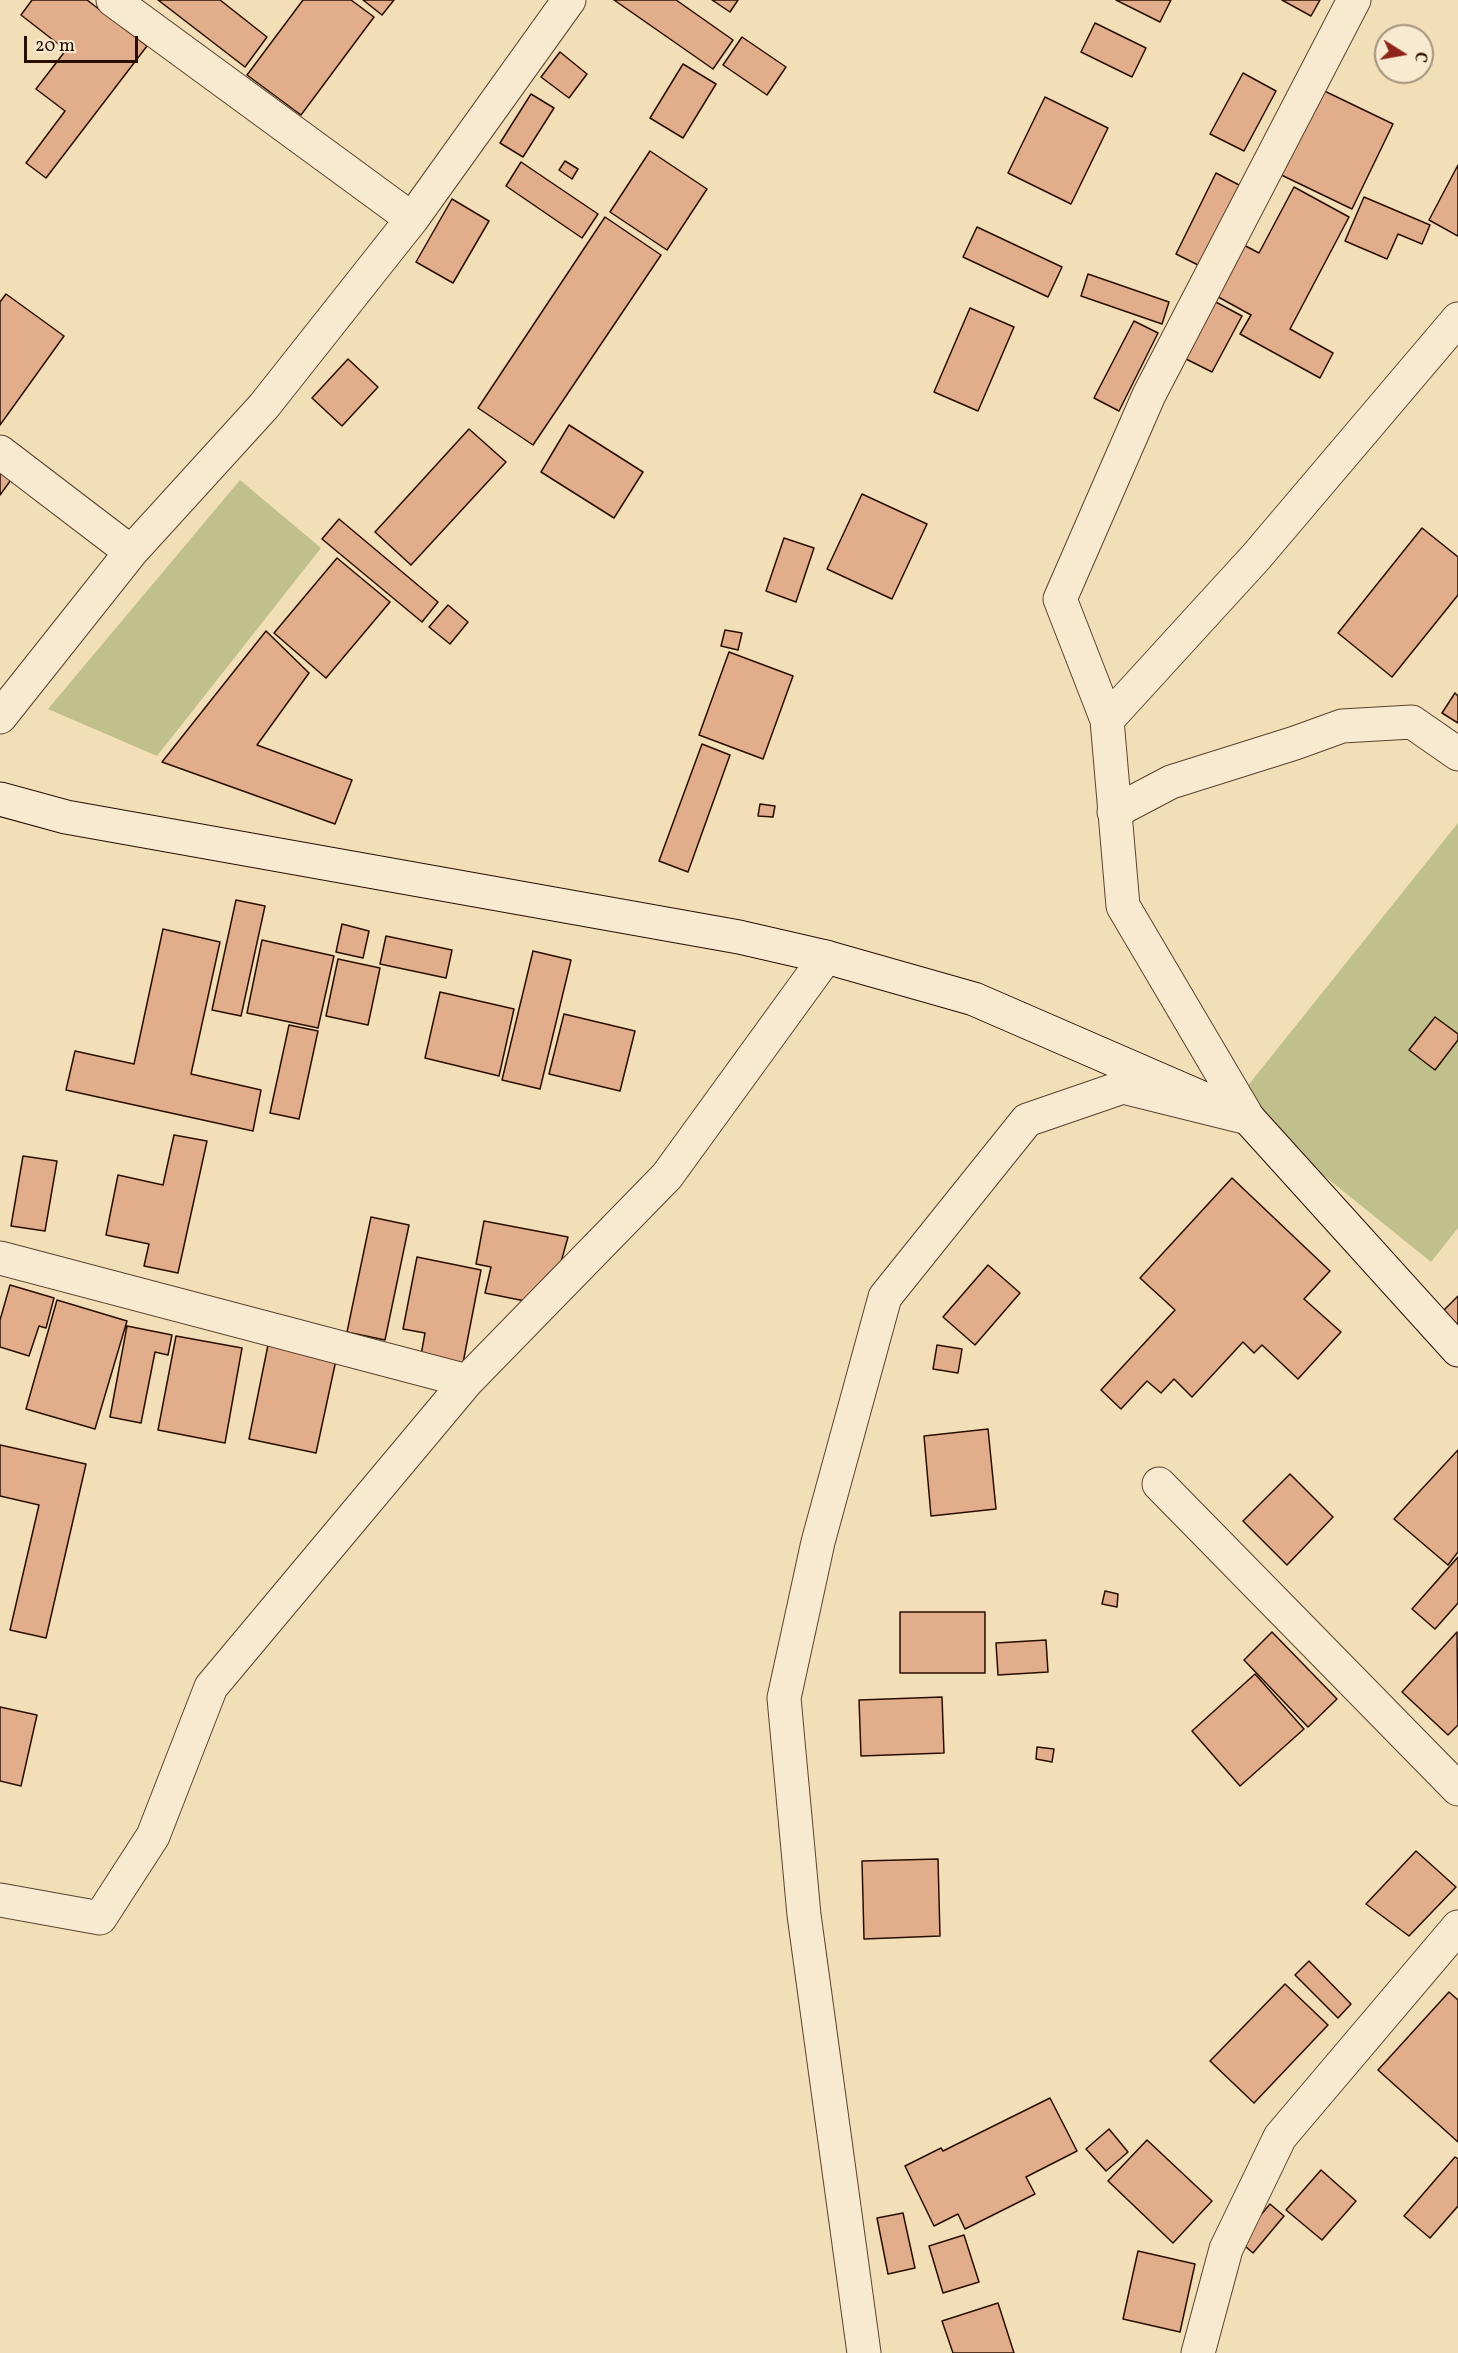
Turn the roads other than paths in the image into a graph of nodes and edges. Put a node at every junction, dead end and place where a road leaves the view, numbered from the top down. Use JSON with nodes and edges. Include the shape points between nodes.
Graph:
{"nodes":[{"id":1,"x":113,"y":0,"type":"edge"},
{"id":2,"x":569,"y":0,"type":"edge"},
{"id":3,"x":1354,"y":0,"type":"edge"},
{"id":4,"x":412,"y":219,"type":"junction"},
{"id":5,"x":1458,"y":319,"type":"edge"},
{"id":6,"x":0,"y":452,"type":"edge"},
{"id":7,"x":131,"y":552,"type":"junction"},
{"id":8,"x":0,"y":717,"type":"edge"},
{"id":9,"x":1107,"y":720,"type":"junction"},
{"id":10,"x":1458,"y":754,"type":"edge"},
{"id":11,"x":0,"y":800,"type":"edge"},
{"id":12,"x":1114,"y":812,"type":"junction"},
{"id":13,"x":826,"y":957,"type":"junction"},
{"id":14,"x":1248,"y":1118,"type":"junction"},
{"id":15,"x":0,"y":1258,"type":"edge"},
{"id":16,"x":1458,"y":1350,"type":"edge"},
{"id":17,"x":467,"y":1381,"type":"junction"},
{"id":18,"x":1159,"y":1484,"type":"dead end"},
{"id":19,"x":1458,"y":1789,"type":"edge"},
{"id":20,"x":0,"y":1900,"type":"edge"},
{"id":21,"x":1458,"y":1928,"type":"edge"},
{"id":22,"x":864,"y":2353,"type":"edge"},
{"id":23,"x":1198,"y":2353,"type":"edge"}],
"edges":[{"from":1,"to":4,"type":"street"},
{"from":2,"to":4,"type":"street"},
{"from":3,"to":9,"type":"street","via":[[1149,395],[1060,599]]},
{"from":4,"to":7,"type":"street","via":[[264,406]]},
{"from":5,"to":9,"type":"street","via":[[1256,557]]},
{"from":6,"to":7,"type":"street"},
{"from":7,"to":8,"type":"street"},
{"from":9,"to":12,"type":"street"},
{"from":10,"to":12,"type":"street","via":[[1412,722],[1342,726],[1171,783]]},
{"from":11,"to":13,"type":"street","via":[[66,817],[740,937]]},
{"from":12,"to":14,"type":"street","via":[[1123,906]]},
{"from":13,"to":14,"type":"street","via":[[974,999]]},
{"from":13,"to":17,"type":"street","via":[[667,1176]]},
{"from":14,"to":16,"type":"street"},
{"from":14,"to":22,"type":"street","via":[[1123,1087],[1028,1120],[885,1297],[818,1542],[784,1698],[804,1916]]},
{"from":15,"to":17,"type":"street"},
{"from":17,"to":20,"type":"street","via":[[211,1687],[153,1836],[100,1918]]},
{"from":18,"to":19,"type":"street"},
{"from":21,"to":23,"type":"street","via":[[1280,2137],[1226,2249]]}]}
